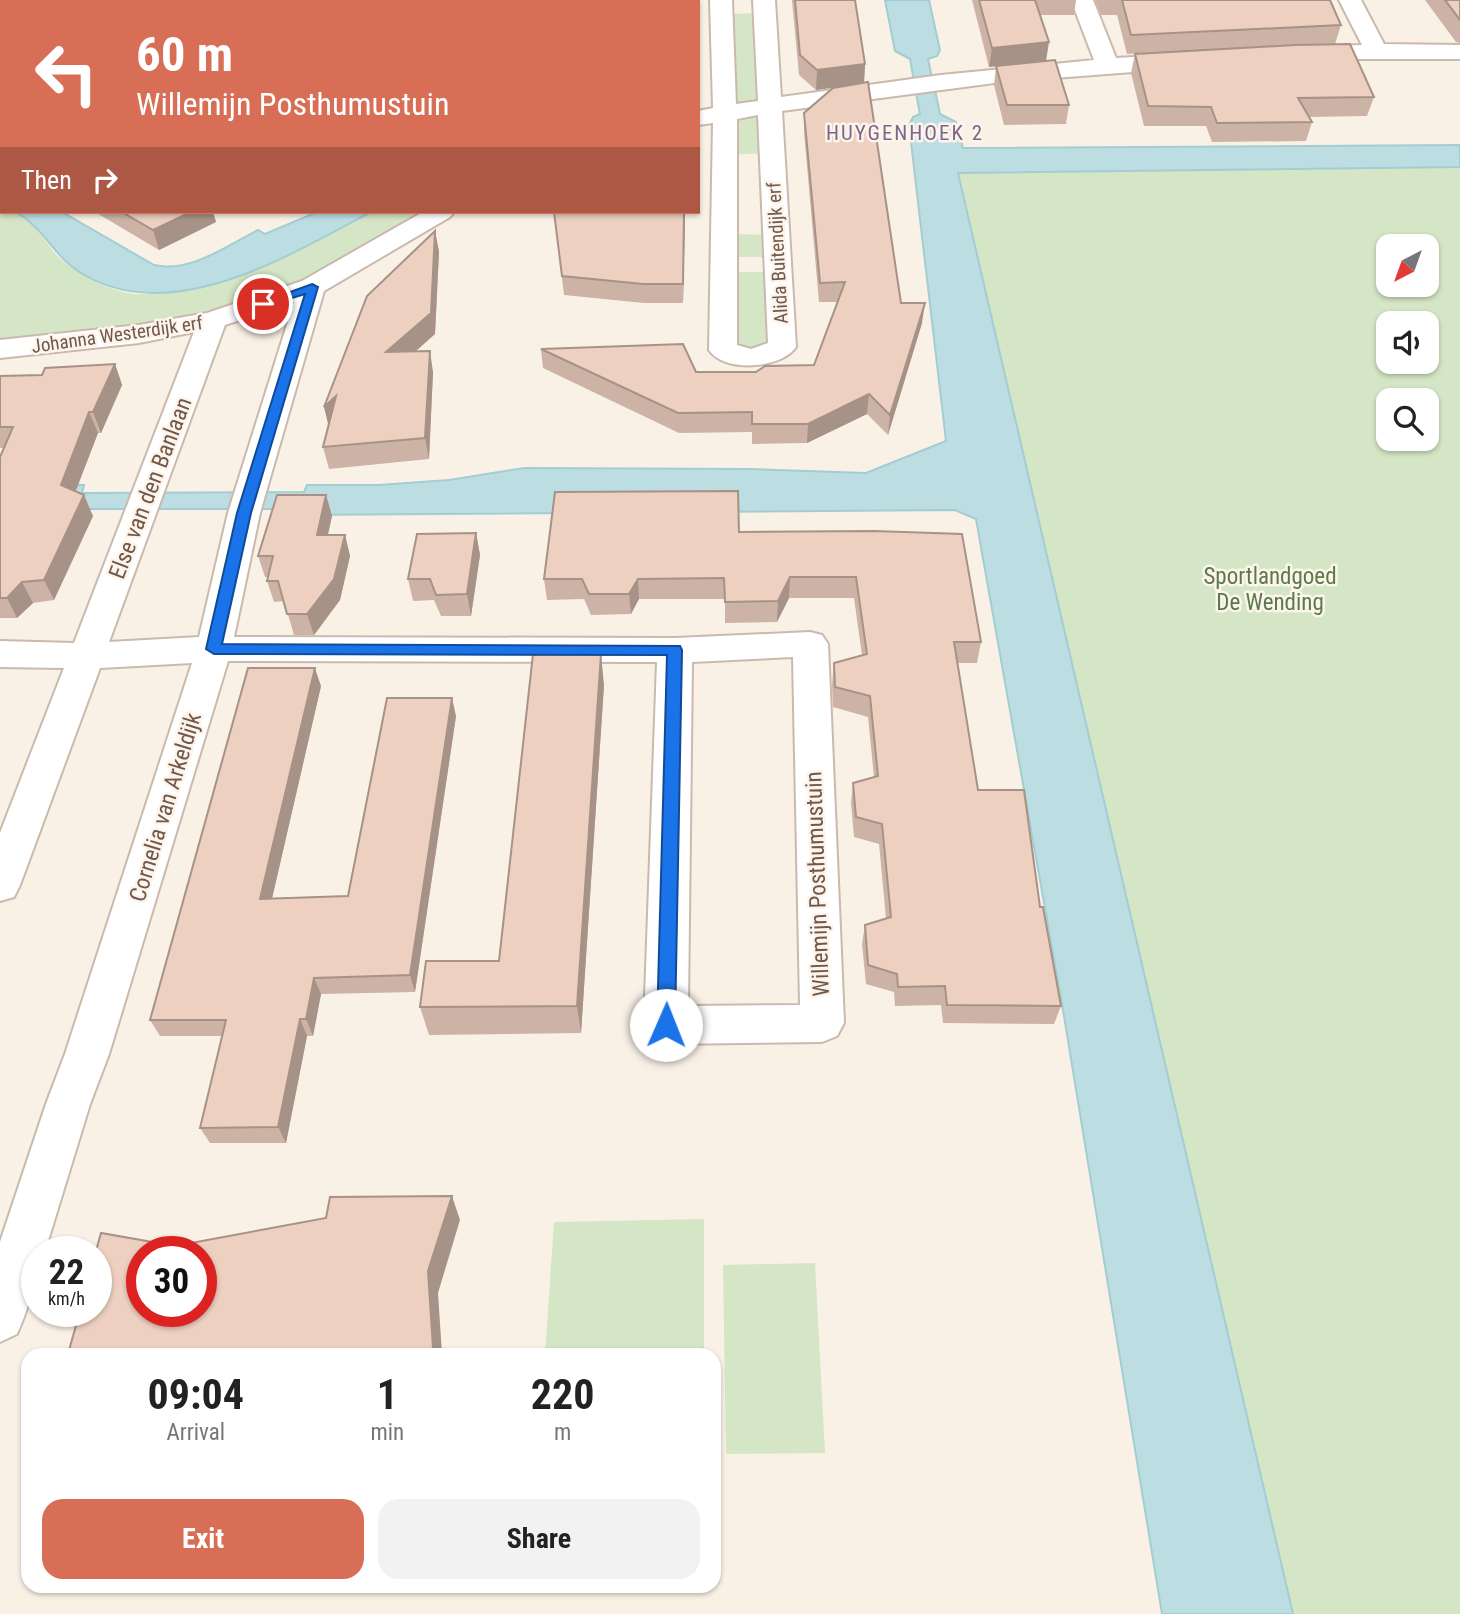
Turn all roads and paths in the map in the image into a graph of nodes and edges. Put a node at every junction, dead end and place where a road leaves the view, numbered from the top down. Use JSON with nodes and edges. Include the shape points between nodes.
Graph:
{"nodes":[{"id":1,"x":721,"y":0,"type":"edge"},
{"id":2,"x":764,"y":0,"type":"edge"},
{"id":3,"x":1082,"y":0,"type":"edge"},
{"id":4,"x":1350,"y":0,"type":"edge"},
{"id":5,"x":1377,"y":51,"type":"junction"},
{"id":6,"x":1460,"y":52,"type":"edge"},
{"id":7,"x":1282,"y":55,"type":"edge"},
{"id":8,"x":1201,"y":60,"type":"edge"},
{"id":9,"x":1107,"y":65,"type":"junction"},
{"id":10,"x":769,"y":108,"type":"junction"},
{"id":11,"x":724,"y":114,"type":"junction"},
{"id":12,"x":700,"y":118,"type":"edge"},
{"id":13,"x":434,"y":214,"type":"edge"},
{"id":14,"x":312,"y":287,"type":"junction"},
{"id":15,"x":213,"y":320,"type":"junction"},
{"id":16,"x":0,"y":349,"type":"edge"},
{"id":17,"x":214,"y":649,"type":"junction"},
{"id":18,"x":675,"y":650,"type":"junction"},
{"id":19,"x":0,"y":654,"type":"edge"},
{"id":20,"x":88,"y":656,"type":"junction"},
{"id":21,"x":0,"y":885,"type":"edge"},
{"id":22,"x":0,"y":1317,"type":"edge"}],
"edges":[{"from":1,"to":11,"type":"street","name":"Alida Buitendijk erf"},
{"from":2,"to":10,"type":"street","name":"Alida Buitendijk erf"},
{"from":3,"to":9,"type":"street"},
{"from":4,"to":5,"type":"street"},
{"from":5,"to":6,"type":"street"},
{"from":5,"to":7,"type":"street"},
{"from":8,"to":9,"type":"street"},
{"from":9,"to":10,"type":"street"},
{"from":10,"to":11,"type":"street"},
{"from":10,"to":11,"type":"street","name":"Alida Buitendijk erf","via":[[782,347],[751,359],[723,350]]},
{"from":11,"to":12,"type":"street"},
{"from":13,"to":14,"type":"street","via":[[400,223]]},
{"from":14,"to":15,"type":"street","name":"Johanna Westerdijk erf"},
{"from":14,"to":17,"type":"street","via":[[248,500]]},
{"from":15,"to":16,"type":"street","name":"Johanna Westerdijk erf","via":[[139,334]]},
{"from":15,"to":20,"type":"street","name":"Else van den Banlaan"},
{"from":17,"to":18,"type":"street","name":"Willemijn Posthumustuin"},
{"from":17,"to":20,"type":"street"},
{"from":17,"to":22,"type":"street","name":"Cornelia van Arkeldijk"},
{"from":18,"to":18,"type":"street","name":"Willemijn Posthumustuin","via":[[666,1025],[822,1023],[810,644]]},
{"from":19,"to":20,"type":"street"},
{"from":20,"to":21,"type":"street"}]}
